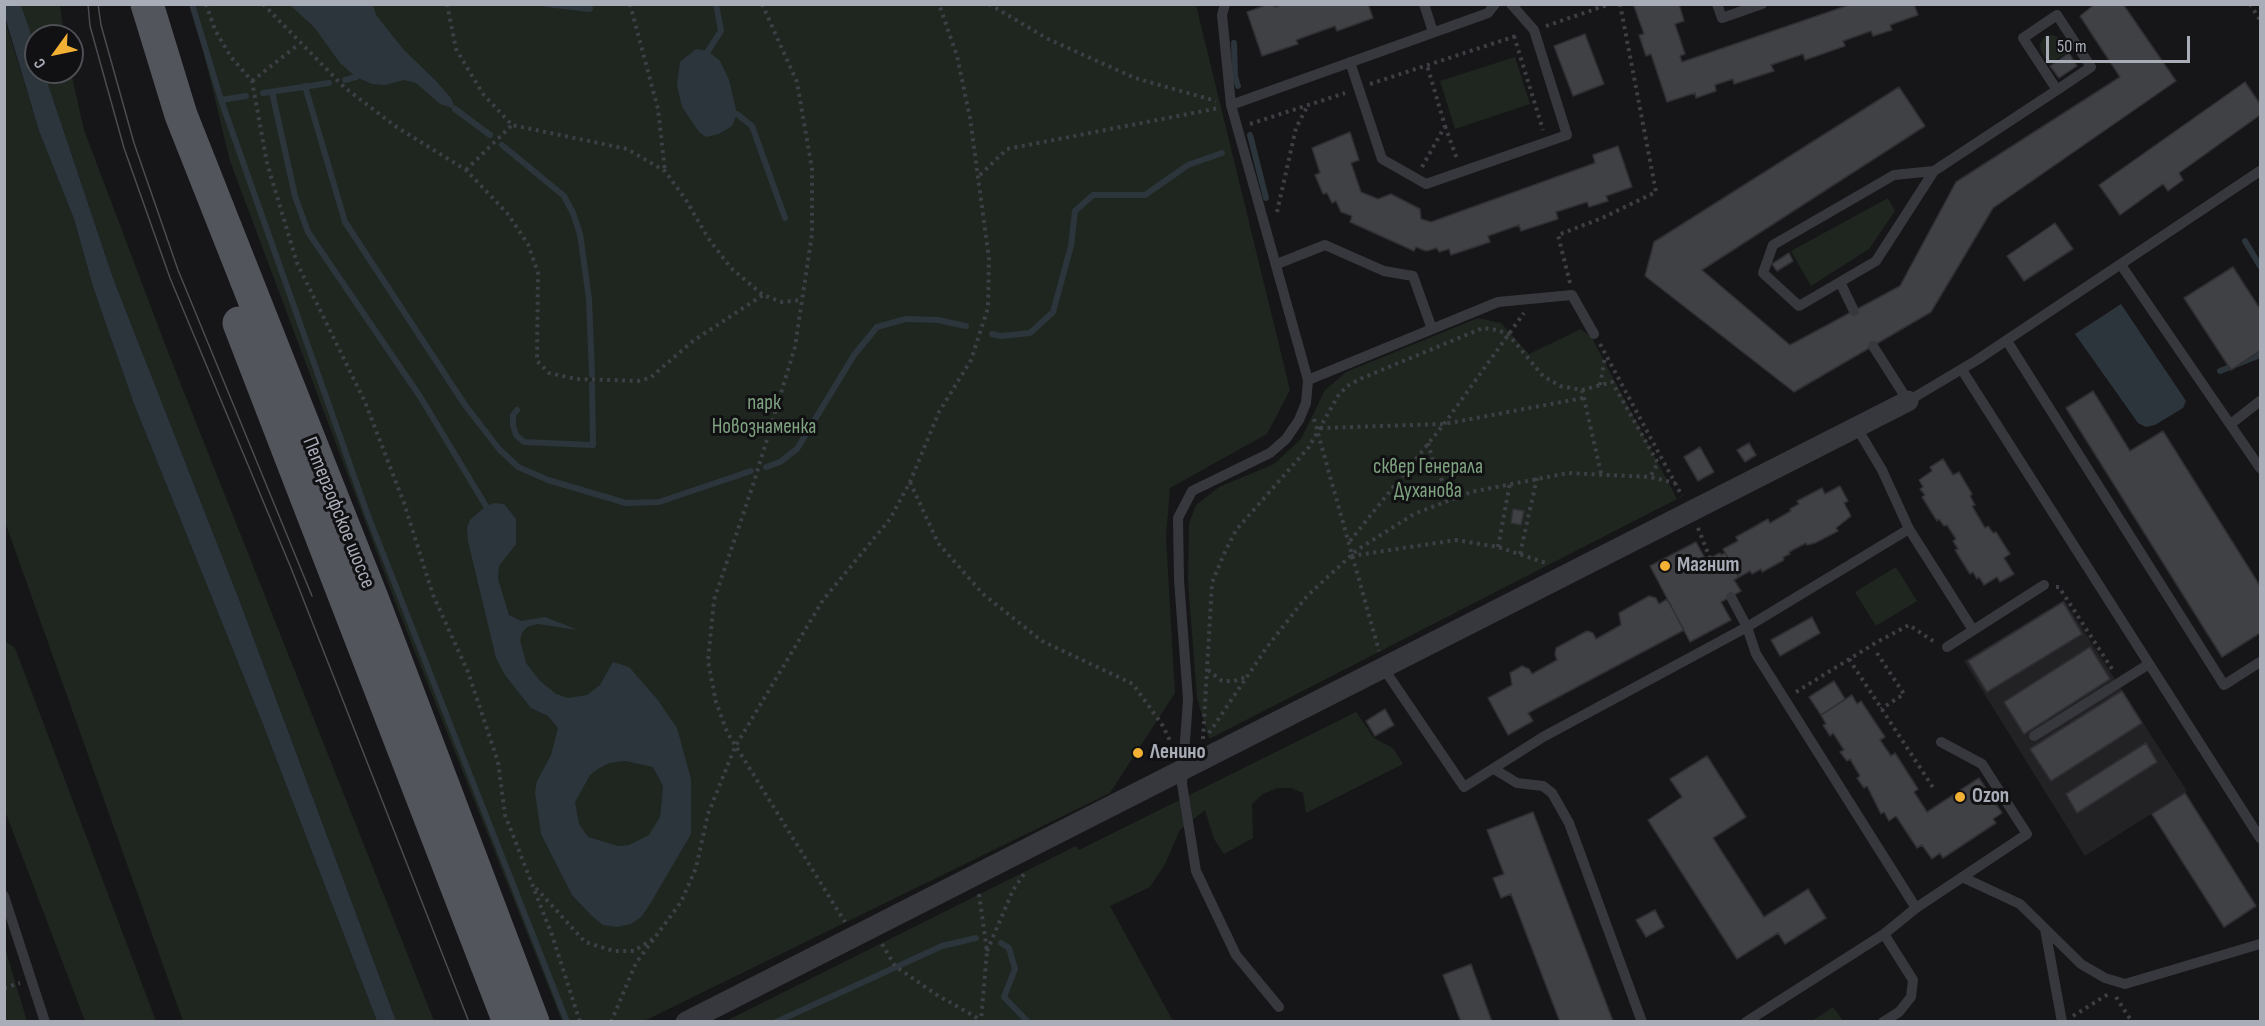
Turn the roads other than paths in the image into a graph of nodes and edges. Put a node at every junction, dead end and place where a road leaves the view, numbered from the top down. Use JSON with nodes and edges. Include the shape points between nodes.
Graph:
{"nodes":[{"id":1,"x":126,"y":4,"type":"edge"},
{"id":2,"x":147,"y":4,"type":"edge"},
{"id":3,"x":1225,"y":4,"type":"edge"},
{"id":4,"x":1424,"y":4,"type":"edge"},
{"id":5,"x":1495,"y":4,"type":"edge"},
{"id":6,"x":1511,"y":4,"type":"edge"},
{"id":7,"x":1717,"y":4,"type":"edge"},
{"id":8,"x":1762,"y":4,"type":"edge"},
{"id":9,"x":1433,"y":32,"type":"junction"},
{"id":10,"x":1350,"y":62,"type":"junction"},
{"id":11,"x":2057,"y":90,"type":"junction"},
{"id":12,"x":1231,"y":105,"type":"junction"},
{"id":13,"x":1934,"y":171,"type":"junction"},
{"id":14,"x":2260,"y":171,"type":"edge"},
{"id":15,"x":1277,"y":264,"type":"junction"},
{"id":16,"x":2121,"y":265,"type":"junction"},
{"id":17,"x":1840,"y":282,"type":"junction"},
{"id":18,"x":1854,"y":311,"type":"dead end"},
{"id":19,"x":1432,"y":329,"type":"junction"},
{"id":20,"x":1594,"y":334,"type":"road end"},
{"id":21,"x":2007,"y":341,"type":"junction"},
{"id":22,"x":1874,"y":346,"type":"dead end"},
{"id":23,"x":1962,"y":370,"type":"junction"},
{"id":24,"x":1308,"y":380,"type":"junction"},
{"id":25,"x":1908,"y":401,"type":"junction"},
{"id":26,"x":2260,"y":401,"type":"edge"},
{"id":27,"x":2232,"y":423,"type":"junction"},
{"id":28,"x":1857,"y":429,"type":"junction"},
{"id":29,"x":2260,"y":468,"type":"edge"},
{"id":30,"x":1909,"y":530,"type":"junction"},
{"id":31,"x":2044,"y":585,"type":"road end"},
{"id":32,"x":1731,"y":597,"type":"dead end"},
{"id":33,"x":1747,"y":627,"type":"junction"},
{"id":34,"x":1973,"y":630,"type":"junction"},
{"id":35,"x":1947,"y":647,"type":"road end"},
{"id":36,"x":2260,"y":662,"type":"edge"},
{"id":37,"x":2149,"y":664,"type":"junction"},
{"id":38,"x":1384,"y":669,"type":"junction"},
{"id":39,"x":2034,"y":736,"type":"dead end"},
{"id":40,"x":1941,"y":742,"type":"dead end"},
{"id":41,"x":1182,"y":768,"type":"junction"},
{"id":42,"x":1494,"y":770,"type":"junction"},
{"id":43,"x":2260,"y":838,"type":"edge"},
{"id":44,"x":1962,"y":877,"type":"junction"},
{"id":45,"x":4,"y":896,"type":"edge"},
{"id":46,"x":1916,"y":908,"type":"junction"},
{"id":47,"x":2045,"y":928,"type":"junction"},
{"id":48,"x":1884,"y":934,"type":"junction"},
{"id":49,"x":2260,"y":944,"type":"edge"},
{"id":50,"x":1279,"y":1007,"type":"dead end"},
{"id":51,"x":45,"y":1022,"type":"edge"},
{"id":52,"x":509,"y":1022,"type":"edge"},
{"id":53,"x":533,"y":1022,"type":"edge"},
{"id":54,"x":686,"y":1022,"type":"edge"},
{"id":55,"x":1642,"y":1022,"type":"edge"},
{"id":56,"x":1746,"y":1022,"type":"edge"},
{"id":57,"x":1883,"y":1022,"type":"edge"},
{"id":58,"x":2064,"y":1022,"type":"edge"}],
"edges":[{"from":1,"to":52,"type":"main road","name":"Петергофское шоссе","via":[[159,113]]},
{"from":2,"to":53,"type":"main road","name":"Петергофское шоссе","via":[[181,115],[374,603]]},
{"from":3,"to":12,"type":"lane","via":[[1222,15]]},
{"from":4,"to":9,"type":"lane"},
{"from":5,"to":9,"type":"lane","via":[[1488,13]]},
{"from":6,"to":10,"type":"lane","via":[[1534,30],[1567,135],[1426,184],[1382,159]]},
{"from":7,"to":8,"type":"lane","via":[[1722,18]]},
{"from":9,"to":10,"type":"lane"},
{"from":10,"to":12,"type":"lane"},
{"from":11,"to":11,"type":"lane","via":[[2023,38],[2056,15],[2091,67]]},
{"from":11,"to":13,"type":"lane"},
{"from":12,"to":15,"type":"lane"},
{"from":13,"to":17,"type":"lane","via":[[1876,261]]},
{"from":13,"to":17,"type":"lane","via":[[1894,175],[1773,245],[1763,273],[1799,306]]},
{"from":14,"to":16,"type":"lane"},
{"from":15,"to":19,"type":"lane","via":[[1325,245],[1384,271],[1413,276]]},
{"from":15,"to":24,"type":"lane"},
{"from":16,"to":21,"type":"lane"},
{"from":16,"to":27,"type":"lane"},
{"from":17,"to":18,"type":"lane"},
{"from":19,"to":20,"type":"lane","via":[[1498,302],[1572,295]]},
{"from":19,"to":24,"type":"lane"},
{"from":21,"to":23,"type":"lane"},
{"from":21,"to":36,"type":"lane","via":[[2224,685]]},
{"from":22,"to":25,"type":"lane"},
{"from":23,"to":25,"type":"lane"},
{"from":23,"to":37,"type":"lane"},
{"from":24,"to":41,"type":"lane","via":[[1306,403],[1286,439],[1270,453],[1192,491],[1178,518],[1188,699]]},
{"from":25,"to":28,"type":"street"},
{"from":26,"to":27,"type":"lane"},
{"from":27,"to":29,"type":"lane"},
{"from":28,"to":30,"type":"lane","via":[[1882,470]]},
{"from":28,"to":38,"type":"street"},
{"from":30,"to":33,"type":"lane"},
{"from":30,"to":34,"type":"lane"},
{"from":31,"to":34,"type":"lane"},
{"from":32,"to":33,"type":"lane"},
{"from":33,"to":42,"type":"lane","via":[[1543,737]]},
{"from":33,"to":46,"type":"lane","via":[[1756,654]]},
{"from":34,"to":35,"type":"lane"},
{"from":37,"to":39,"type":"lane"},
{"from":37,"to":43,"type":"lane"},
{"from":38,"to":41,"type":"street"},
{"from":38,"to":42,"type":"lane","via":[[1464,788]]},
{"from":40,"to":44,"type":"lane","via":[[1982,764],[2027,834]]},
{"from":41,"to":50,"type":"lane","via":[[1196,871],[1236,955]]},
{"from":41,"to":54,"type":"street"},
{"from":42,"to":55,"type":"lane","via":[[1517,783],[1543,786],[1552,793],[1569,823]]},
{"from":44,"to":46,"type":"lane"},
{"from":44,"to":47,"type":"lane","via":[[2020,904]]},
{"from":45,"to":51,"type":"lane"},
{"from":46,"to":48,"type":"lane"},
{"from":47,"to":49,"type":"lane","via":[[2081,964],[2125,984]]},
{"from":47,"to":58,"type":"lane"},
{"from":48,"to":56,"type":"lane"},
{"from":48,"to":57,"type":"lane","via":[[1913,980],[1911,997]]}]}
